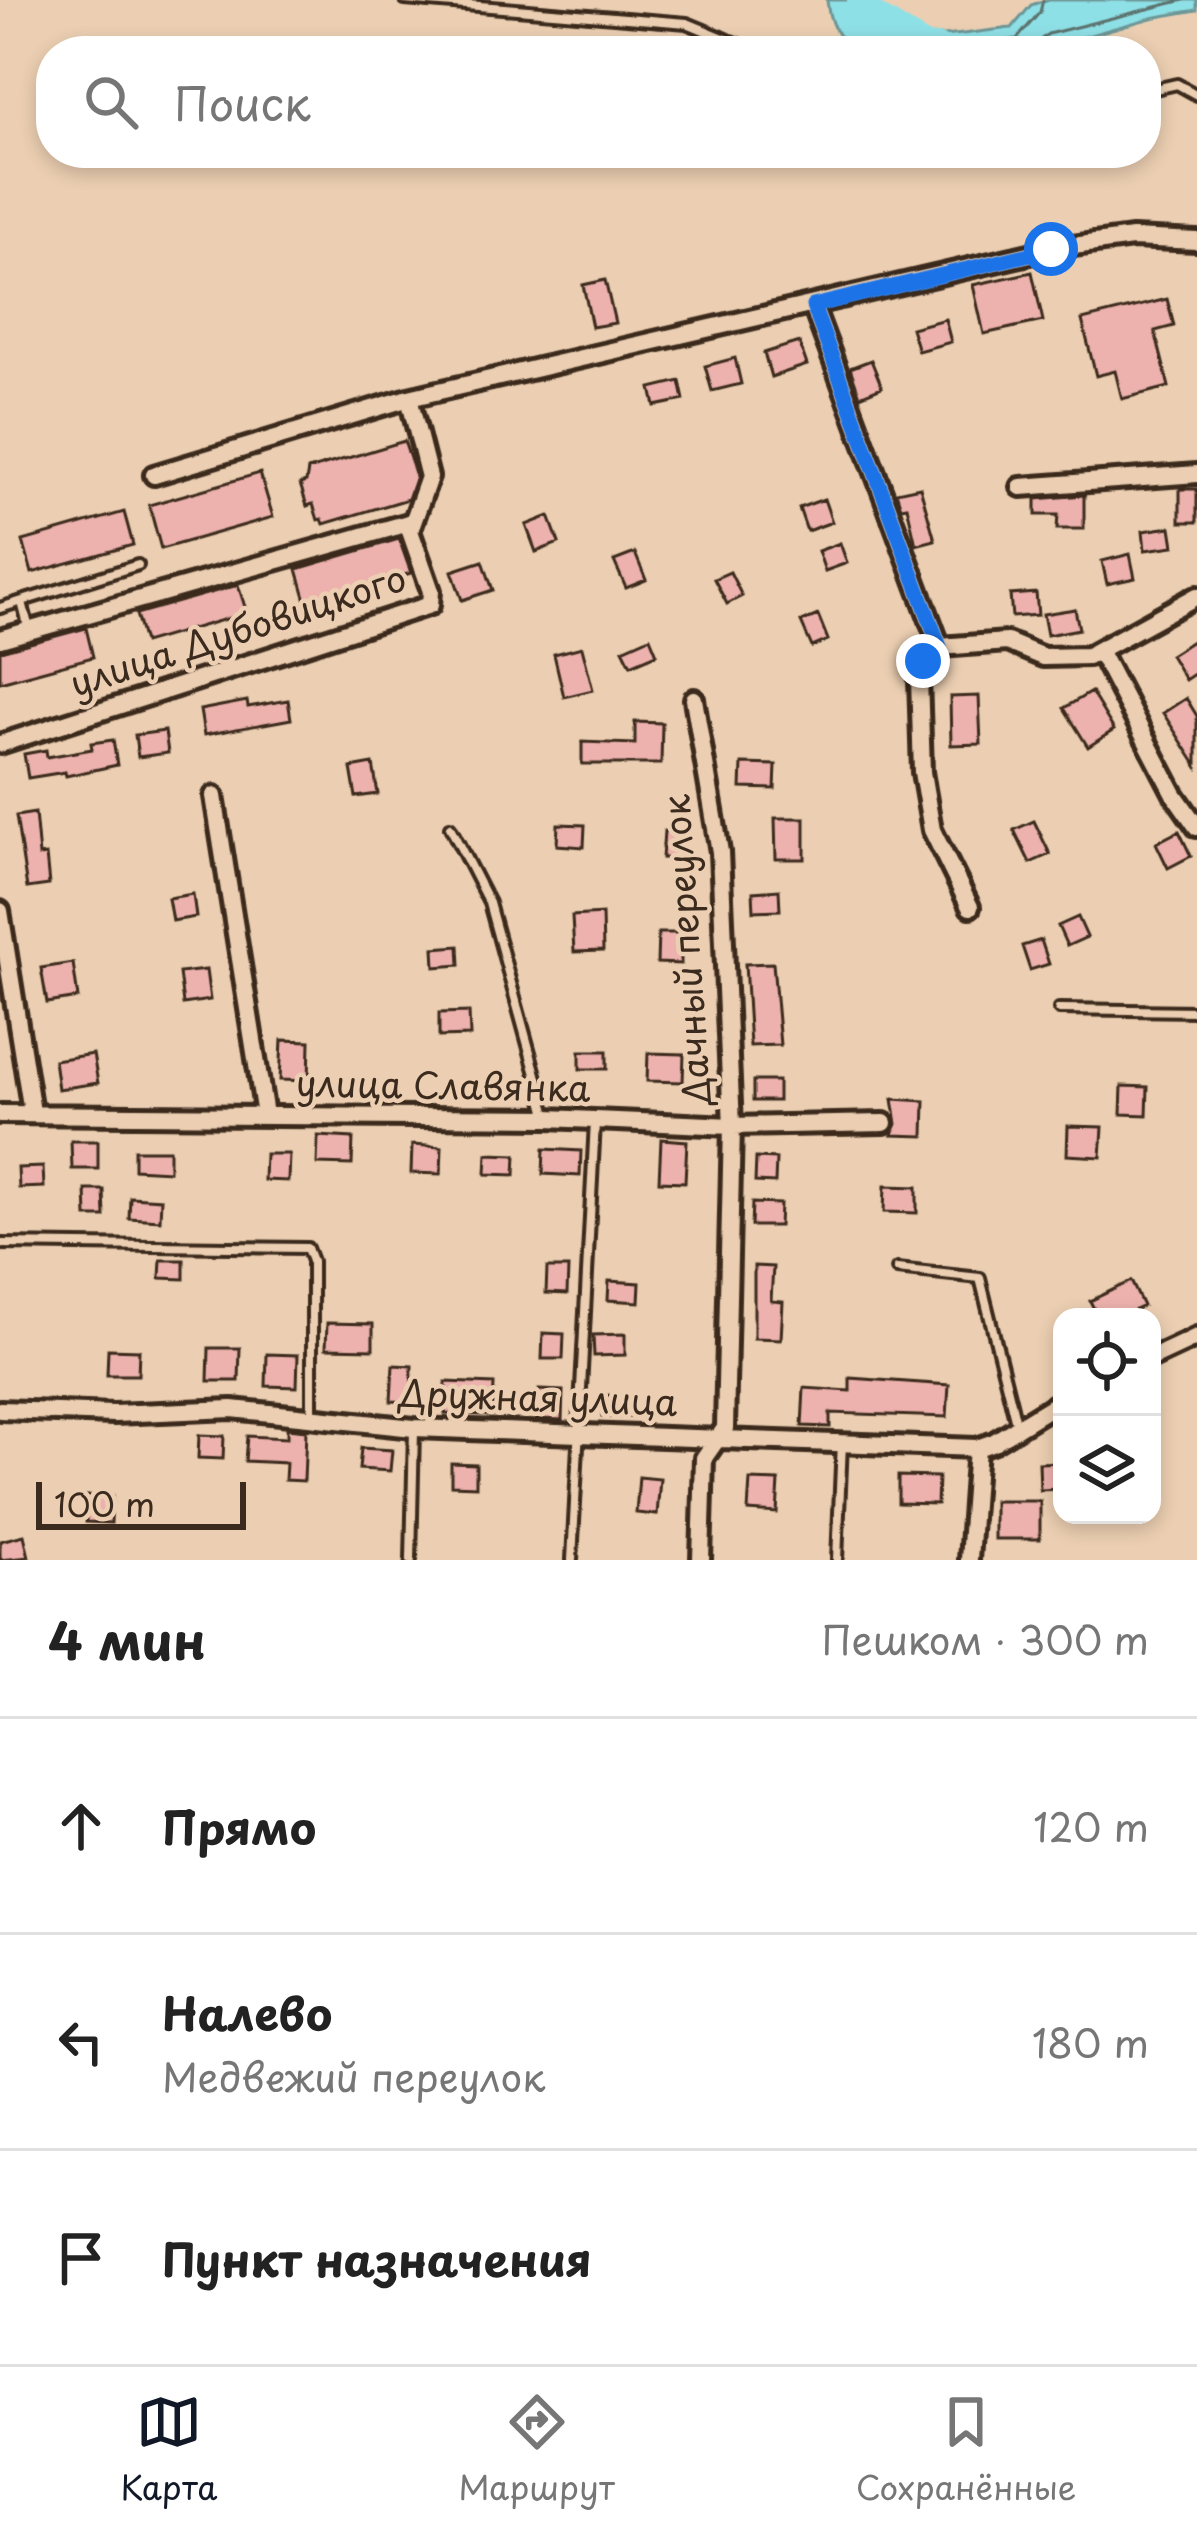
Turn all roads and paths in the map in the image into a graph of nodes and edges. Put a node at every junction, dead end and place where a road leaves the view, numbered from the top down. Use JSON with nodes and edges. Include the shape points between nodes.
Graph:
{"nodes":[{"id":1,"x":405,"y":0,"type":"edge"},
{"id":2,"x":719,"y":36,"type":"edge"},
{"id":3,"x":1161,"y":88,"type":"edge"},
{"id":4,"x":1197,"y":95,"type":"edge"},
{"id":5,"x":1197,"y":241,"type":"edge"},
{"id":6,"x":813,"y":306,"type":"junction"},
{"id":7,"x":409,"y":398,"type":"junction"},
{"id":8,"x":1197,"y":474,"type":"edge"},
{"id":9,"x":154,"y":475,"type":"dead end"},
{"id":10,"x":1022,"y":487,"type":"dead end"},
{"id":11,"x":412,"y":521,"type":"junction"},
{"id":12,"x":138,"y":565,"type":"dead end"},
{"id":13,"x":1197,"y":596,"type":"edge"},
{"id":14,"x":22,"y":602,"type":"junction"},
{"id":15,"x":0,"y":608,"type":"edge"},
{"id":16,"x":29,"y":631,"type":"junction"},
{"id":17,"x":0,"y":639,"type":"edge"},
{"id":18,"x":940,"y":647,"type":"junction"},
{"id":19,"x":1100,"y":652,"type":"junction"},
{"id":20,"x":694,"y":699,"type":"dead end"},
{"id":21,"x":0,"y":744,"type":"edge"},
{"id":22,"x":214,"y":796,"type":"dead end"},
{"id":23,"x":450,"y":827,"type":"dead end"},
{"id":24,"x":1197,"y":827,"type":"edge"},
{"id":25,"x":970,"y":907,"type":"dead end"},
{"id":26,"x":0,"y":911,"type":"edge"},
{"id":27,"x":1059,"y":1009,"type":"dead end"},
{"id":28,"x":1197,"y":1011,"type":"edge"},
{"id":29,"x":32,"y":1112,"type":"junction"},
{"id":30,"x":0,"y":1114,"type":"edge"},
{"id":31,"x":266,"y":1115,"type":"junction"},
{"id":32,"x":548,"y":1118,"type":"junction"},
{"id":33,"x":595,"y":1121,"type":"junction"},
{"id":34,"x":884,"y":1123,"type":"dead end"},
{"id":35,"x":732,"y":1126,"type":"junction"},
{"id":36,"x":0,"y":1244,"type":"edge"},
{"id":37,"x":897,"y":1269,"type":"dead end"},
{"id":38,"x":1197,"y":1337,"type":"edge"},
{"id":39,"x":1161,"y":1354,"type":"edge"},
{"id":40,"x":1053,"y":1406,"type":"edge"},
{"id":41,"x":0,"y":1410,"type":"edge"},
{"id":42,"x":312,"y":1419,"type":"junction"},
{"id":43,"x":1018,"y":1427,"type":"junction"},
{"id":44,"x":414,"y":1428,"type":"junction"},
{"id":45,"x":579,"y":1436,"type":"junction"},
{"id":46,"x":721,"y":1438,"type":"junction"},
{"id":47,"x":842,"y":1441,"type":"junction"},
{"id":48,"x":977,"y":1448,"type":"junction"},
{"id":49,"x":412,"y":1560,"type":"edge"},
{"id":50,"x":572,"y":1560,"type":"edge"},
{"id":51,"x":701,"y":1560,"type":"edge"},
{"id":52,"x":836,"y":1560,"type":"edge"},
{"id":53,"x":969,"y":1560,"type":"edge"}],
"edges":[{"from":1,"to":2,"type":"lane","via":[[687,23]]},
{"from":3,"to":4,"type":"lane","via":[[1177,84]]},
{"from":5,"to":6,"type":"street","via":[[1132,238],[1051,249]]},
{"from":6,"to":7,"type":"street"},
{"from":6,"to":18,"type":"street"},
{"from":7,"to":9,"type":"street"},
{"from":7,"to":11,"type":"street","name":"улица Дубовицкого","via":[[429,477]]},
{"from":8,"to":10,"type":"street"},
{"from":11,"to":16,"type":"street"},
{"from":11,"to":21,"type":"street","name":"улица Дубовицкого","via":[[431,591],[424,609]]},
{"from":12,"to":14,"type":"lane"},
{"from":13,"to":19,"type":"street"},
{"from":14,"to":15,"type":"lane"},
{"from":14,"to":16,"type":"lane"},
{"from":16,"to":17,"type":"street"},
{"from":18,"to":19,"type":"street","via":[[1007,642],[1043,656]]},
{"from":18,"to":25,"type":"street","via":[[923,661],[919,678],[922,772],[932,830]]},
{"from":19,"to":24,"type":"street"},
{"from":20,"to":35,"type":"street","name":"Дачный переулок","via":[[720,852]]},
{"from":22,"to":31,"type":"street"},
{"from":23,"to":32,"type":"lane","via":[[489,903]]},
{"from":26,"to":29,"type":"street"},
{"from":27,"to":28,"type":"lane"},
{"from":29,"to":30,"type":"street","name":"улица Славянка"},
{"from":29,"to":31,"type":"street","name":"улица Славянка"},
{"from":31,"to":32,"type":"street","name":"улица Славянка"},
{"from":32,"to":33,"type":"street","name":"улица Славянка"},
{"from":33,"to":35,"type":"street","name":"улица Славянка"},
{"from":33,"to":45,"type":"lane"},
{"from":34,"to":35,"type":"street","name":"улица Славянка"},
{"from":35,"to":46,"type":"street","name":"Дачный переулок"},
{"from":36,"to":42,"type":"lane","via":[[307,1248]]},
{"from":37,"to":43,"type":"lane","via":[[980,1278]]},
{"from":38,"to":39,"type":"street"},
{"from":40,"to":43,"type":"street"},
{"from":41,"to":42,"type":"street","name":"Дружная улица","via":[[232,1409]]},
{"from":42,"to":44,"type":"street","name":"Дружная улица"},
{"from":43,"to":48,"type":"street"},
{"from":44,"to":45,"type":"street","name":"Дружная улица"},
{"from":44,"to":49,"type":"lane"},
{"from":45,"to":46,"type":"street","name":"Дружная улица"},
{"from":45,"to":50,"type":"lane"},
{"from":46,"to":47,"type":"street","name":"Дружная улица"},
{"from":46,"to":51,"type":"street","name":"Дачный переулок","via":[[704,1459]]},
{"from":47,"to":48,"type":"street","name":"Дружная улица"},
{"from":47,"to":52,"type":"lane"},
{"from":48,"to":53,"type":"street"}]}
